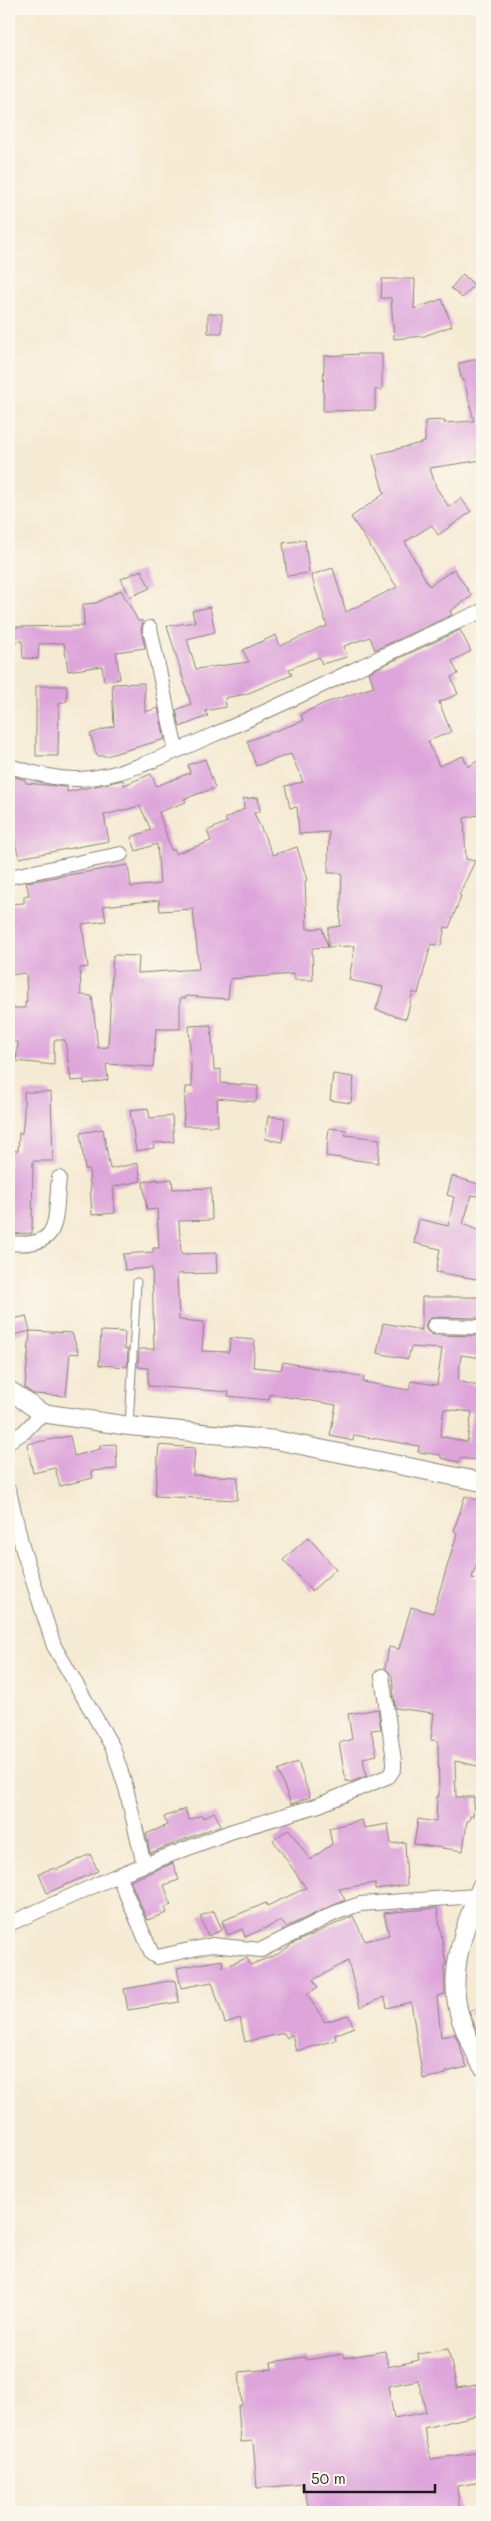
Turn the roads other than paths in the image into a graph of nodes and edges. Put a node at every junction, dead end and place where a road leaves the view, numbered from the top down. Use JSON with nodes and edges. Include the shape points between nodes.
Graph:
{"nodes":[{"id":1,"x":482,"y":611,"type":"edge"},
{"id":2,"x":150,"y":628,"type":"dead end"},
{"id":3,"x":176,"y":751,"type":"junction"},
{"id":4,"x":9,"y":766,"type":"edge"},
{"id":5,"x":121,"y":854,"type":"dead end"},
{"id":6,"x":9,"y":877,"type":"edge"},
{"id":7,"x":59,"y":1178,"type":"dead end"},
{"id":8,"x":9,"y":1242,"type":"edge"},
{"id":9,"x":137,"y":1282,"type":"dead end"},
{"id":10,"x":434,"y":1326,"type":"dead end"},
{"id":11,"x":482,"y":1327,"type":"edge"},
{"id":12,"x":9,"y":1390,"type":"edge"},
{"id":13,"x":42,"y":1413,"type":"junction"},
{"id":14,"x":129,"y":1426,"type":"junction"},
{"id":15,"x":9,"y":1441,"type":"edge"},
{"id":16,"x":482,"y":1482,"type":"edge"},
{"id":17,"x":9,"y":1491,"type":"edge"},
{"id":18,"x":382,"y":1676,"type":"dead end"},
{"id":19,"x":144,"y":1865,"type":"junction"},
{"id":20,"x":118,"y":1875,"type":"junction"},
{"id":21,"x":480,"y":1891,"type":"edge"},
{"id":22,"x":9,"y":1924,"type":"edge"},
{"id":23,"x":482,"y":2066,"type":"edge"}],
"edges":[{"from":1,"to":3,"type":"street","via":[[279,707]]},
{"from":2,"to":3,"type":"street"},
{"from":3,"to":4,"type":"street","via":[[122,771],[79,779]]},
{"from":5,"to":6,"type":"street"},
{"from":7,"to":8,"type":"street","via":[[54,1227],[49,1236],[38,1243]]},
{"from":9,"to":14,"type":"lane"},
{"from":10,"to":11,"type":"street"},
{"from":12,"to":13,"type":"street"},
{"from":13,"to":14,"type":"street"},
{"from":13,"to":15,"type":"street","via":[[24,1432]]},
{"from":14,"to":16,"type":"street","via":[[276,1440]]},
{"from":17,"to":19,"type":"street","via":[[23,1550],[54,1646],[113,1748]]},
{"from":18,"to":19,"type":"street","via":[[394,1761],[389,1776],[319,1805],[230,1832]]},
{"from":19,"to":20,"type":"street"},
{"from":20,"to":21,"type":"street","via":[[150,1950],[157,1957],[212,1944],[261,1950],[360,1904]]},
{"from":20,"to":22,"type":"street"},
{"from":21,"to":23,"type":"street","via":[[461,1946],[456,1980],[460,2018]]}]}
